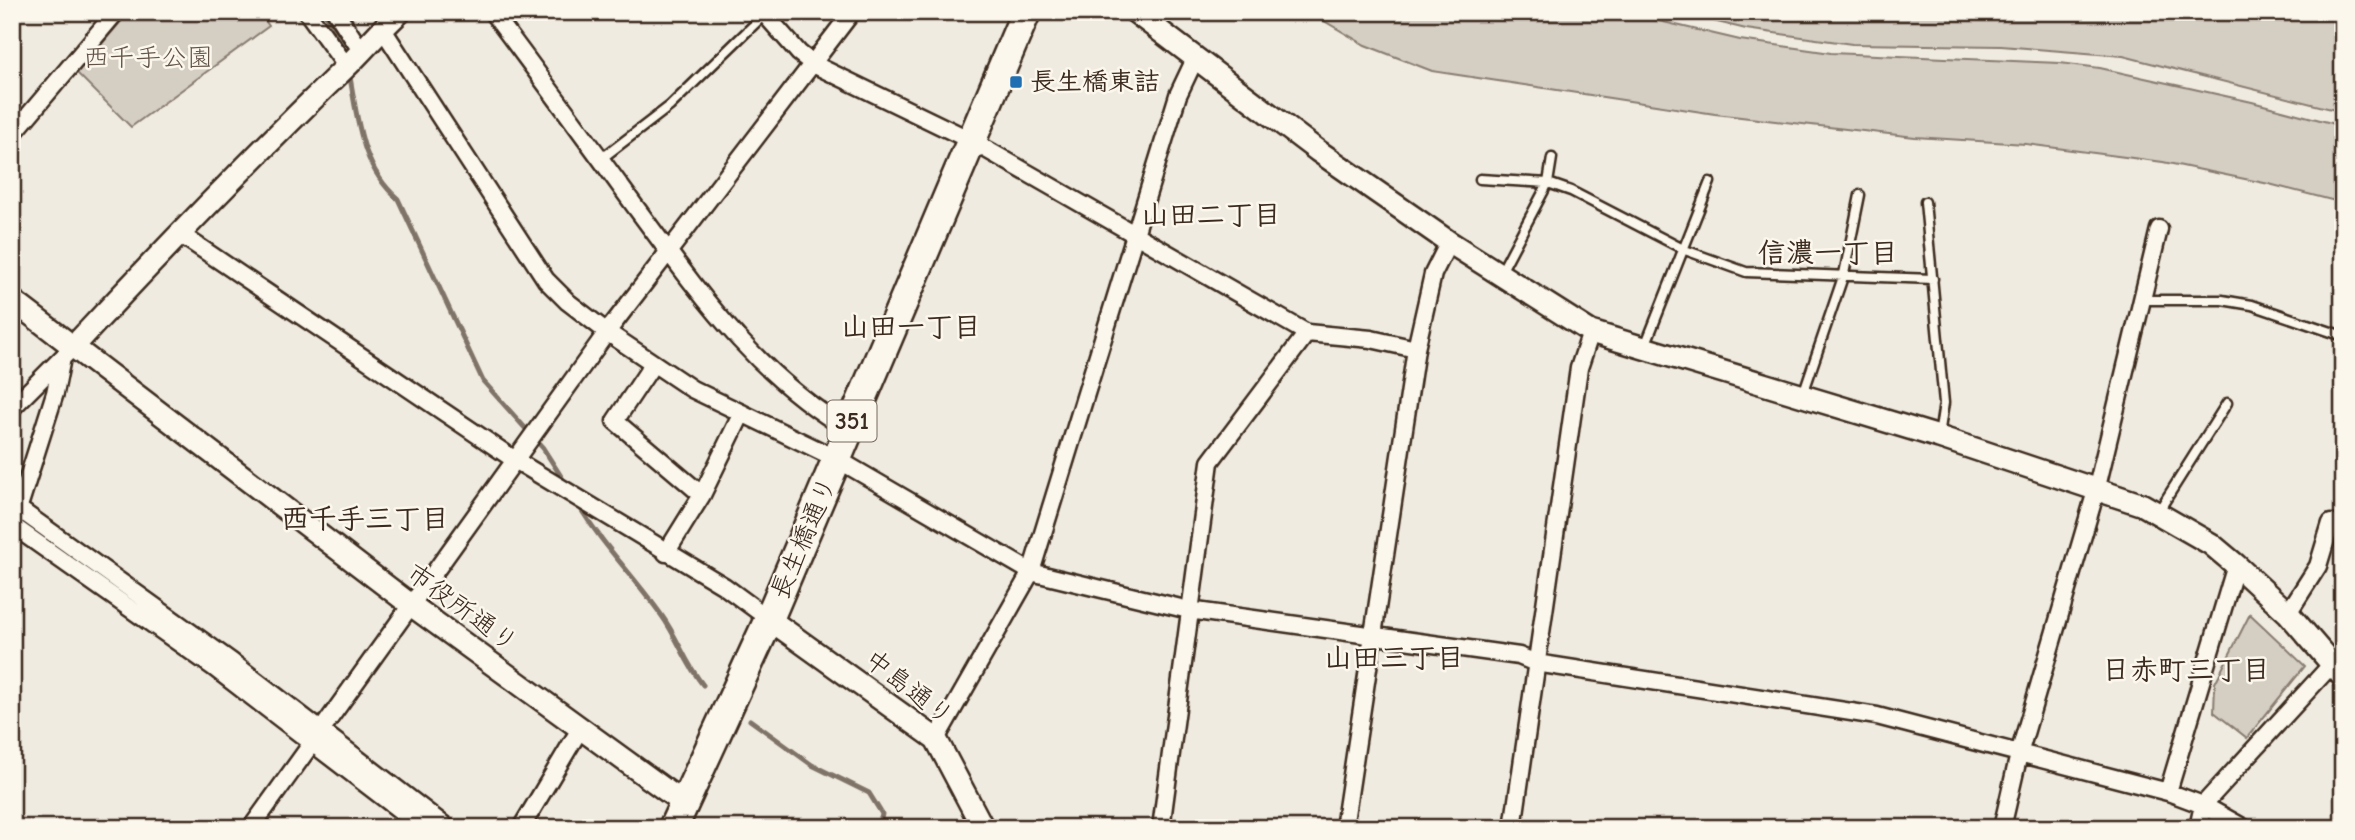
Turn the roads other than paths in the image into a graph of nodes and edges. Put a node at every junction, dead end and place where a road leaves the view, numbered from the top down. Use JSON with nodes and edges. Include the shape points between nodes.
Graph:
{"nodes":[{"id":1,"x":116,"y":12,"type":"edge"},
{"id":2,"x":307,"y":12,"type":"edge"},
{"id":3,"x":336,"y":12,"type":"edge"},
{"id":4,"x":400,"y":12,"type":"edge"},
{"id":5,"x":492,"y":12,"type":"edge"},
{"id":6,"x":852,"y":12,"type":"edge"},
{"id":7,"x":1026,"y":12,"type":"edge"},
{"id":8,"x":1135,"y":12,"type":"edge"},
{"id":9,"x":764,"y":13,"type":"edge"},
{"id":10,"x":382,"y":28,"type":"junction"},
{"id":11,"x":360,"y":49,"type":"junction"},
{"id":12,"x":1195,"y":59,"type":"junction"},
{"id":13,"x":813,"y":64,"type":"junction"},
{"id":14,"x":347,"y":66,"type":"junction"},
{"id":15,"x":12,"y":135,"type":"edge"},
{"id":16,"x":970,"y":140,"type":"junction"},
{"id":17,"x":1552,"y":158,"type":"dead end"},
{"id":18,"x":601,"y":159,"type":"junction"},
{"id":19,"x":1480,"y":179,"type":"dead end"},
{"id":20,"x":1710,"y":182,"type":"dead end"},
{"id":21,"x":1548,"y":183,"type":"junction"},
{"id":22,"x":1860,"y":195,"type":"dead end"},
{"id":23,"x":1925,"y":202,"type":"dead end"},
{"id":24,"x":2159,"y":229,"type":"dead end"},
{"id":25,"x":180,"y":234,"type":"junction"},
{"id":26,"x":1137,"y":234,"type":"junction"},
{"id":27,"x":1449,"y":242,"type":"junction"},
{"id":28,"x":668,"y":250,"type":"junction"},
{"id":29,"x":1685,"y":250,"type":"junction"},
{"id":30,"x":1501,"y":272,"type":"junction"},
{"id":31,"x":1844,"y":274,"type":"junction"},
{"id":32,"x":1933,"y":279,"type":"junction"},
{"id":33,"x":12,"y":300,"type":"edge"},
{"id":34,"x":2143,"y":300,"type":"junction"},
{"id":35,"x":607,"y":332,"type":"junction"},
{"id":36,"x":1591,"y":332,"type":"junction"},
{"id":37,"x":1307,"y":333,"type":"junction"},
{"id":38,"x":2343,"y":336,"type":"edge"},
{"id":39,"x":1645,"y":346,"type":"junction"},
{"id":40,"x":1416,"y":349,"type":"junction"},
{"id":41,"x":67,"y":353,"type":"junction"},
{"id":42,"x":653,"y":364,"type":"junction"},
{"id":43,"x":1801,"y":397,"type":"junction"},
{"id":44,"x":2227,"y":403,"type":"dead end"},
{"id":45,"x":12,"y":408,"type":"edge"},
{"id":46,"x":742,"y":413,"type":"junction"},
{"id":47,"x":849,"y":430,"type":"junction"},
{"id":48,"x":1939,"y":437,"type":"junction"},
{"id":49,"x":837,"y":459,"type":"junction"},
{"id":50,"x":515,"y":460,"type":"junction"},
{"id":51,"x":2096,"y":491,"type":"junction"},
{"id":52,"x":702,"y":495,"type":"junction"},
{"id":53,"x":19,"y":509,"type":"junction"},
{"id":54,"x":2158,"y":512,"type":"junction"},
{"id":55,"x":2331,"y":523,"type":"dead end"},
{"id":56,"x":13,"y":527,"type":"edge"},
{"id":57,"x":666,"y":554,"type":"junction"},
{"id":58,"x":2236,"y":565,"type":"junction"},
{"id":59,"x":1031,"y":572,"type":"junction"},
{"id":60,"x":411,"y":605,"type":"junction"},
{"id":61,"x":1189,"y":610,"type":"junction"},
{"id":62,"x":2288,"y":613,"type":"junction"},
{"id":63,"x":769,"y":618,"type":"junction"},
{"id":64,"x":1372,"y":635,"type":"junction"},
{"id":65,"x":1536,"y":663,"type":"junction"},
{"id":66,"x":2337,"y":671,"type":"edge"},
{"id":67,"x":321,"y":729,"type":"junction"},
{"id":68,"x":580,"y":729,"type":"junction"},
{"id":69,"x":936,"y":739,"type":"junction"},
{"id":70,"x":311,"y":743,"type":"junction"},
{"id":71,"x":2019,"y":754,"type":"junction"},
{"id":72,"x":2168,"y":792,"type":"junction"},
{"id":73,"x":2203,"y":805,"type":"junction"},
{"id":74,"x":678,"y":815,"type":"edge"},
{"id":75,"x":251,"y":828,"type":"edge"},
{"id":76,"x":423,"y":828,"type":"edge"},
{"id":77,"x":447,"y":828,"type":"edge"},
{"id":78,"x":520,"y":828,"type":"edge"},
{"id":79,"x":982,"y":828,"type":"edge"},
{"id":80,"x":1161,"y":828,"type":"edge"},
{"id":81,"x":1344,"y":828,"type":"edge"},
{"id":82,"x":1513,"y":828,"type":"edge"},
{"id":83,"x":2002,"y":828,"type":"edge"},
{"id":84,"x":2198,"y":828,"type":"edge"},
{"id":85,"x":2244,"y":828,"type":"edge"}],
"edges":[{"from":1,"to":15,"type":"street"},
{"from":2,"to":14,"type":"street"},
{"from":3,"to":11,"type":"street"},
{"from":4,"to":10,"type":"street"},
{"from":5,"to":18,"type":"street"},
{"from":6,"to":13,"type":"street"},
{"from":7,"to":16,"type":"highway","name":"長生橋通り","number":"351"},
{"from":8,"to":12,"type":"street"},
{"from":9,"to":13,"type":"street"},
{"from":9,"to":18,"type":"lane","via":[[670,106]]},
{"from":10,"to":11,"type":"street"},
{"from":10,"to":35,"type":"street","via":[[546,280]]},
{"from":11,"to":14,"type":"street"},
{"from":12,"to":26,"type":"street","via":[[1178,95]]},
{"from":12,"to":27,"type":"street"},
{"from":13,"to":16,"type":"street"},
{"from":13,"to":28,"type":"street"},
{"from":14,"to":25,"type":"street"},
{"from":16,"to":26,"type":"street"},
{"from":16,"to":47,"type":"highway","name":"長生橋通り","number":"351"},
{"from":17,"to":21,"type":"lane"},
{"from":18,"to":28,"type":"street"},
{"from":19,"to":21,"type":"lane"},
{"from":20,"to":29,"type":"lane"},
{"from":21,"to":29,"type":"lane"},
{"from":21,"to":30,"type":"lane"},
{"from":22,"to":31,"type":"lane"},
{"from":23,"to":32,"type":"lane"},
{"from":24,"to":34,"type":"street"},
{"from":25,"to":41,"type":"street"},
{"from":25,"to":50,"type":"street"},
{"from":26,"to":37,"type":"street"},
{"from":26,"to":59,"type":"street"},
{"from":27,"to":30,"type":"street"},
{"from":27,"to":40,"type":"street","via":[[1433,274]]},
{"from":28,"to":35,"type":"street"},
{"from":28,"to":47,"type":"street","via":[[769,373]]},
{"from":29,"to":31,"type":"lane","via":[[1746,272]]},
{"from":29,"to":39,"type":"lane"},
{"from":30,"to":36,"type":"street"},
{"from":31,"to":32,"type":"lane"},
{"from":31,"to":43,"type":"lane"},
{"from":32,"to":48,"type":"lane","via":[[1944,403]]},
{"from":33,"to":41,"type":"street","name":"市役所通り"},
{"from":34,"to":38,"type":"lane","via":[[2222,300],[2252,305]]},
{"from":34,"to":51,"type":"street"},
{"from":35,"to":42,"type":"street"},
{"from":35,"to":50,"type":"street"},
{"from":36,"to":39,"type":"street"},
{"from":36,"to":65,"type":"street","via":[[1579,368]]},
{"from":37,"to":40,"type":"street"},
{"from":37,"to":61,"type":"street","via":[[1210,462]]},
{"from":39,"to":43,"type":"street"},
{"from":40,"to":64,"type":"street"},
{"from":41,"to":45,"type":"street"},
{"from":41,"to":53,"type":"street"},
{"from":41,"to":60,"type":"street","name":"市役所通り"},
{"from":42,"to":46,"type":"street"},
{"from":42,"to":52,"type":"street","via":[[615,421]]},
{"from":43,"to":48,"type":"street"},
{"from":44,"to":54,"type":"lane"},
{"from":46,"to":49,"type":"street"},
{"from":46,"to":52,"type":"street"},
{"from":47,"to":49,"type":"highway","name":"長生橋通り","number":"351"},
{"from":48,"to":51,"type":"street"},
{"from":49,"to":59,"type":"street"},
{"from":49,"to":63,"type":"highway","name":"長生橋通り","number":"351"},
{"from":50,"to":57,"type":"street"},
{"from":50,"to":60,"type":"street"},
{"from":51,"to":54,"type":"street"},
{"from":51,"to":71,"type":"street"},
{"from":52,"to":57,"type":"street"},
{"from":53,"to":56,"type":"street"},
{"from":53,"to":67,"type":"street"},
{"from":54,"to":58,"type":"street"},
{"from":55,"to":62,"type":"street","via":[[2318,566]]},
{"from":56,"to":70,"type":"street","via":[[134,610]]},
{"from":57,"to":63,"type":"street"},
{"from":58,"to":62,"type":"street"},
{"from":58,"to":72,"type":"street"},
{"from":59,"to":61,"type":"street"},
{"from":59,"to":69,"type":"street"},
{"from":60,"to":67,"type":"street"},
{"from":60,"to":68,"type":"street","name":"市役所通り"},
{"from":61,"to":64,"type":"street"},
{"from":61,"to":80,"type":"street"},
{"from":62,"to":66,"type":"street"},
{"from":63,"to":69,"type":"street","name":"中島通り"},
{"from":63,"to":74,"type":"highway","name":"長生橋通り","number":"351"},
{"from":64,"to":65,"type":"street","via":[[1519,656]]},
{"from":64,"to":81,"type":"street"},
{"from":65,"to":71,"type":"street","via":[[1877,716]]},
{"from":65,"to":82,"type":"street"},
{"from":66,"to":73,"type":"street"},
{"from":67,"to":70,"type":"street"},
{"from":67,"to":77,"type":"street"},
{"from":68,"to":74,"type":"street","name":"市役所通り"},
{"from":68,"to":78,"type":"street"},
{"from":69,"to":79,"type":"street","name":"中島通り"},
{"from":70,"to":75,"type":"street"},
{"from":70,"to":76,"type":"street"},
{"from":71,"to":72,"type":"street"},
{"from":71,"to":83,"type":"street"},
{"from":72,"to":73,"type":"street"},
{"from":73,"to":84,"type":"street"},
{"from":73,"to":85,"type":"street"}]}
